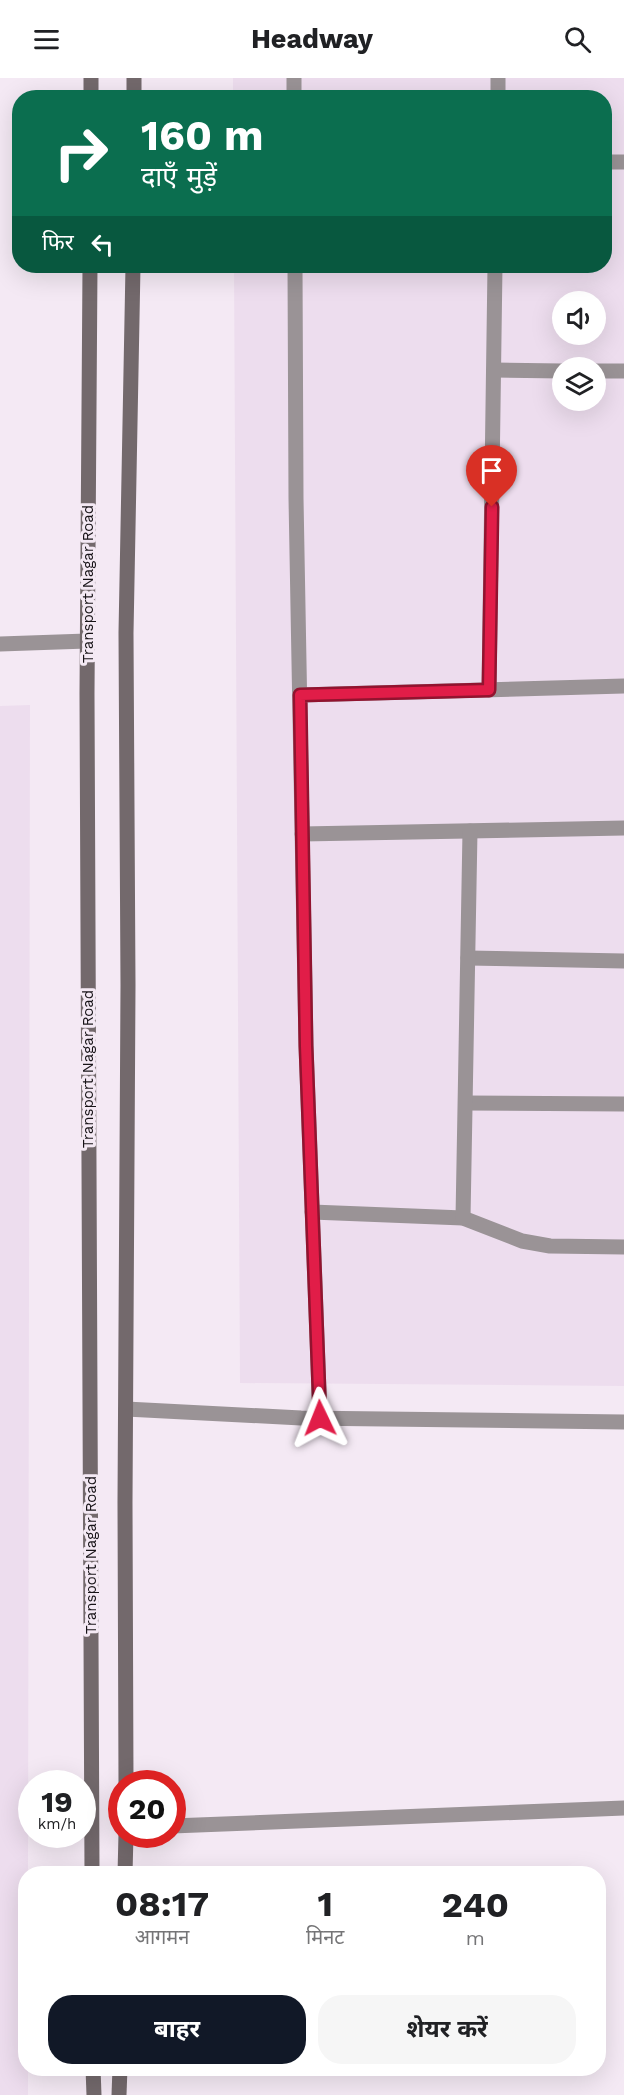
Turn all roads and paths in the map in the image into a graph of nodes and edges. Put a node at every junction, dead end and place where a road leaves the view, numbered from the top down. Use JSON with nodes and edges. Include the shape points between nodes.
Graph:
{"nodes":[{"id":1,"x":90,"y":273,"type":"edge"},
{"id":2,"x":133,"y":273,"type":"edge"},
{"id":3,"x":295,"y":273,"type":"edge"},
{"id":4,"x":495,"y":273,"type":"edge"},
{"id":5,"x":494,"y":370,"type":"junction"},
{"id":6,"x":552,"y":371,"type":"edge"},
{"id":7,"x":606,"y":371,"type":"edge"},
{"id":8,"x":624,"y":371,"type":"edge"},
{"id":9,"x":87,"y":641,"type":"junction"},
{"id":10,"x":0,"y":644,"type":"edge"},
{"id":11,"x":624,"y":686,"type":"edge"},
{"id":12,"x":489,"y":690,"type":"junction"},
{"id":13,"x":300,"y":695,"type":"junction"},
{"id":14,"x":624,"y":828,"type":"edge"},
{"id":15,"x":470,"y":831,"type":"junction"},
{"id":16,"x":302,"y":834,"type":"junction"},
{"id":17,"x":468,"y":958,"type":"junction"},
{"id":18,"x":624,"y":961,"type":"edge"},
{"id":19,"x":466,"y":1103,"type":"junction"},
{"id":20,"x":624,"y":1104,"type":"edge"},
{"id":21,"x":312,"y":1212,"type":"junction"},
{"id":22,"x":463,"y":1218,"type":"junction"},
{"id":23,"x":624,"y":1247,"type":"edge"},
{"id":24,"x":126,"y":1409,"type":"junction"},
{"id":25,"x":320,"y":1418,"type":"junction"},
{"id":26,"x":624,"y":1422,"type":"edge"},
{"id":27,"x":126,"y":1770,"type":"edge"},
{"id":28,"x":624,"y":1808,"type":"edge"},
{"id":29,"x":186,"y":1825,"type":"edge"},
{"id":30,"x":126,"y":1848,"type":"edge"},
{"id":31,"x":92,"y":1866,"type":"edge"},
{"id":32,"x":125,"y":1866,"type":"edge"},
{"id":33,"x":93,"y":2076,"type":"edge"},
{"id":34,"x":120,"y":2076,"type":"edge"},
{"id":35,"x":93,"y":2095,"type":"edge"},
{"id":36,"x":119,"y":2095,"type":"edge"}],
"edges":[{"from":1,"to":9,"type":"main road","name":"Transport Nagar Road"},
{"from":2,"to":24,"type":"main road","via":[[126,633]]},
{"from":3,"to":13,"type":"street"},
{"from":4,"to":5,"type":"street"},
{"from":5,"to":6,"type":"street"},
{"from":5,"to":12,"type":"street"},
{"from":7,"to":8,"type":"street"},
{"from":9,"to":10,"type":"street"},
{"from":9,"to":31,"type":"main road","name":"Transport Nagar Road"},
{"from":11,"to":12,"type":"street"},
{"from":12,"to":13,"type":"street"},
{"from":13,"to":16,"type":"street"},
{"from":14,"to":15,"type":"street"},
{"from":15,"to":16,"type":"street"},
{"from":15,"to":17,"type":"street"},
{"from":16,"to":21,"type":"street"},
{"from":17,"to":18,"type":"street"},
{"from":17,"to":19,"type":"street"},
{"from":19,"to":20,"type":"street"},
{"from":19,"to":22,"type":"street"},
{"from":21,"to":22,"type":"street"},
{"from":21,"to":25,"type":"street"},
{"from":22,"to":23,"type":"street","via":[[522,1241],[550,1246]]},
{"from":24,"to":25,"type":"street"},
{"from":24,"to":27,"type":"main road"},
{"from":25,"to":26,"type":"street"},
{"from":28,"to":29,"type":"street"},
{"from":30,"to":32,"type":"main road"},
{"from":33,"to":35,"type":"main road"},
{"from":34,"to":36,"type":"main road"}]}
